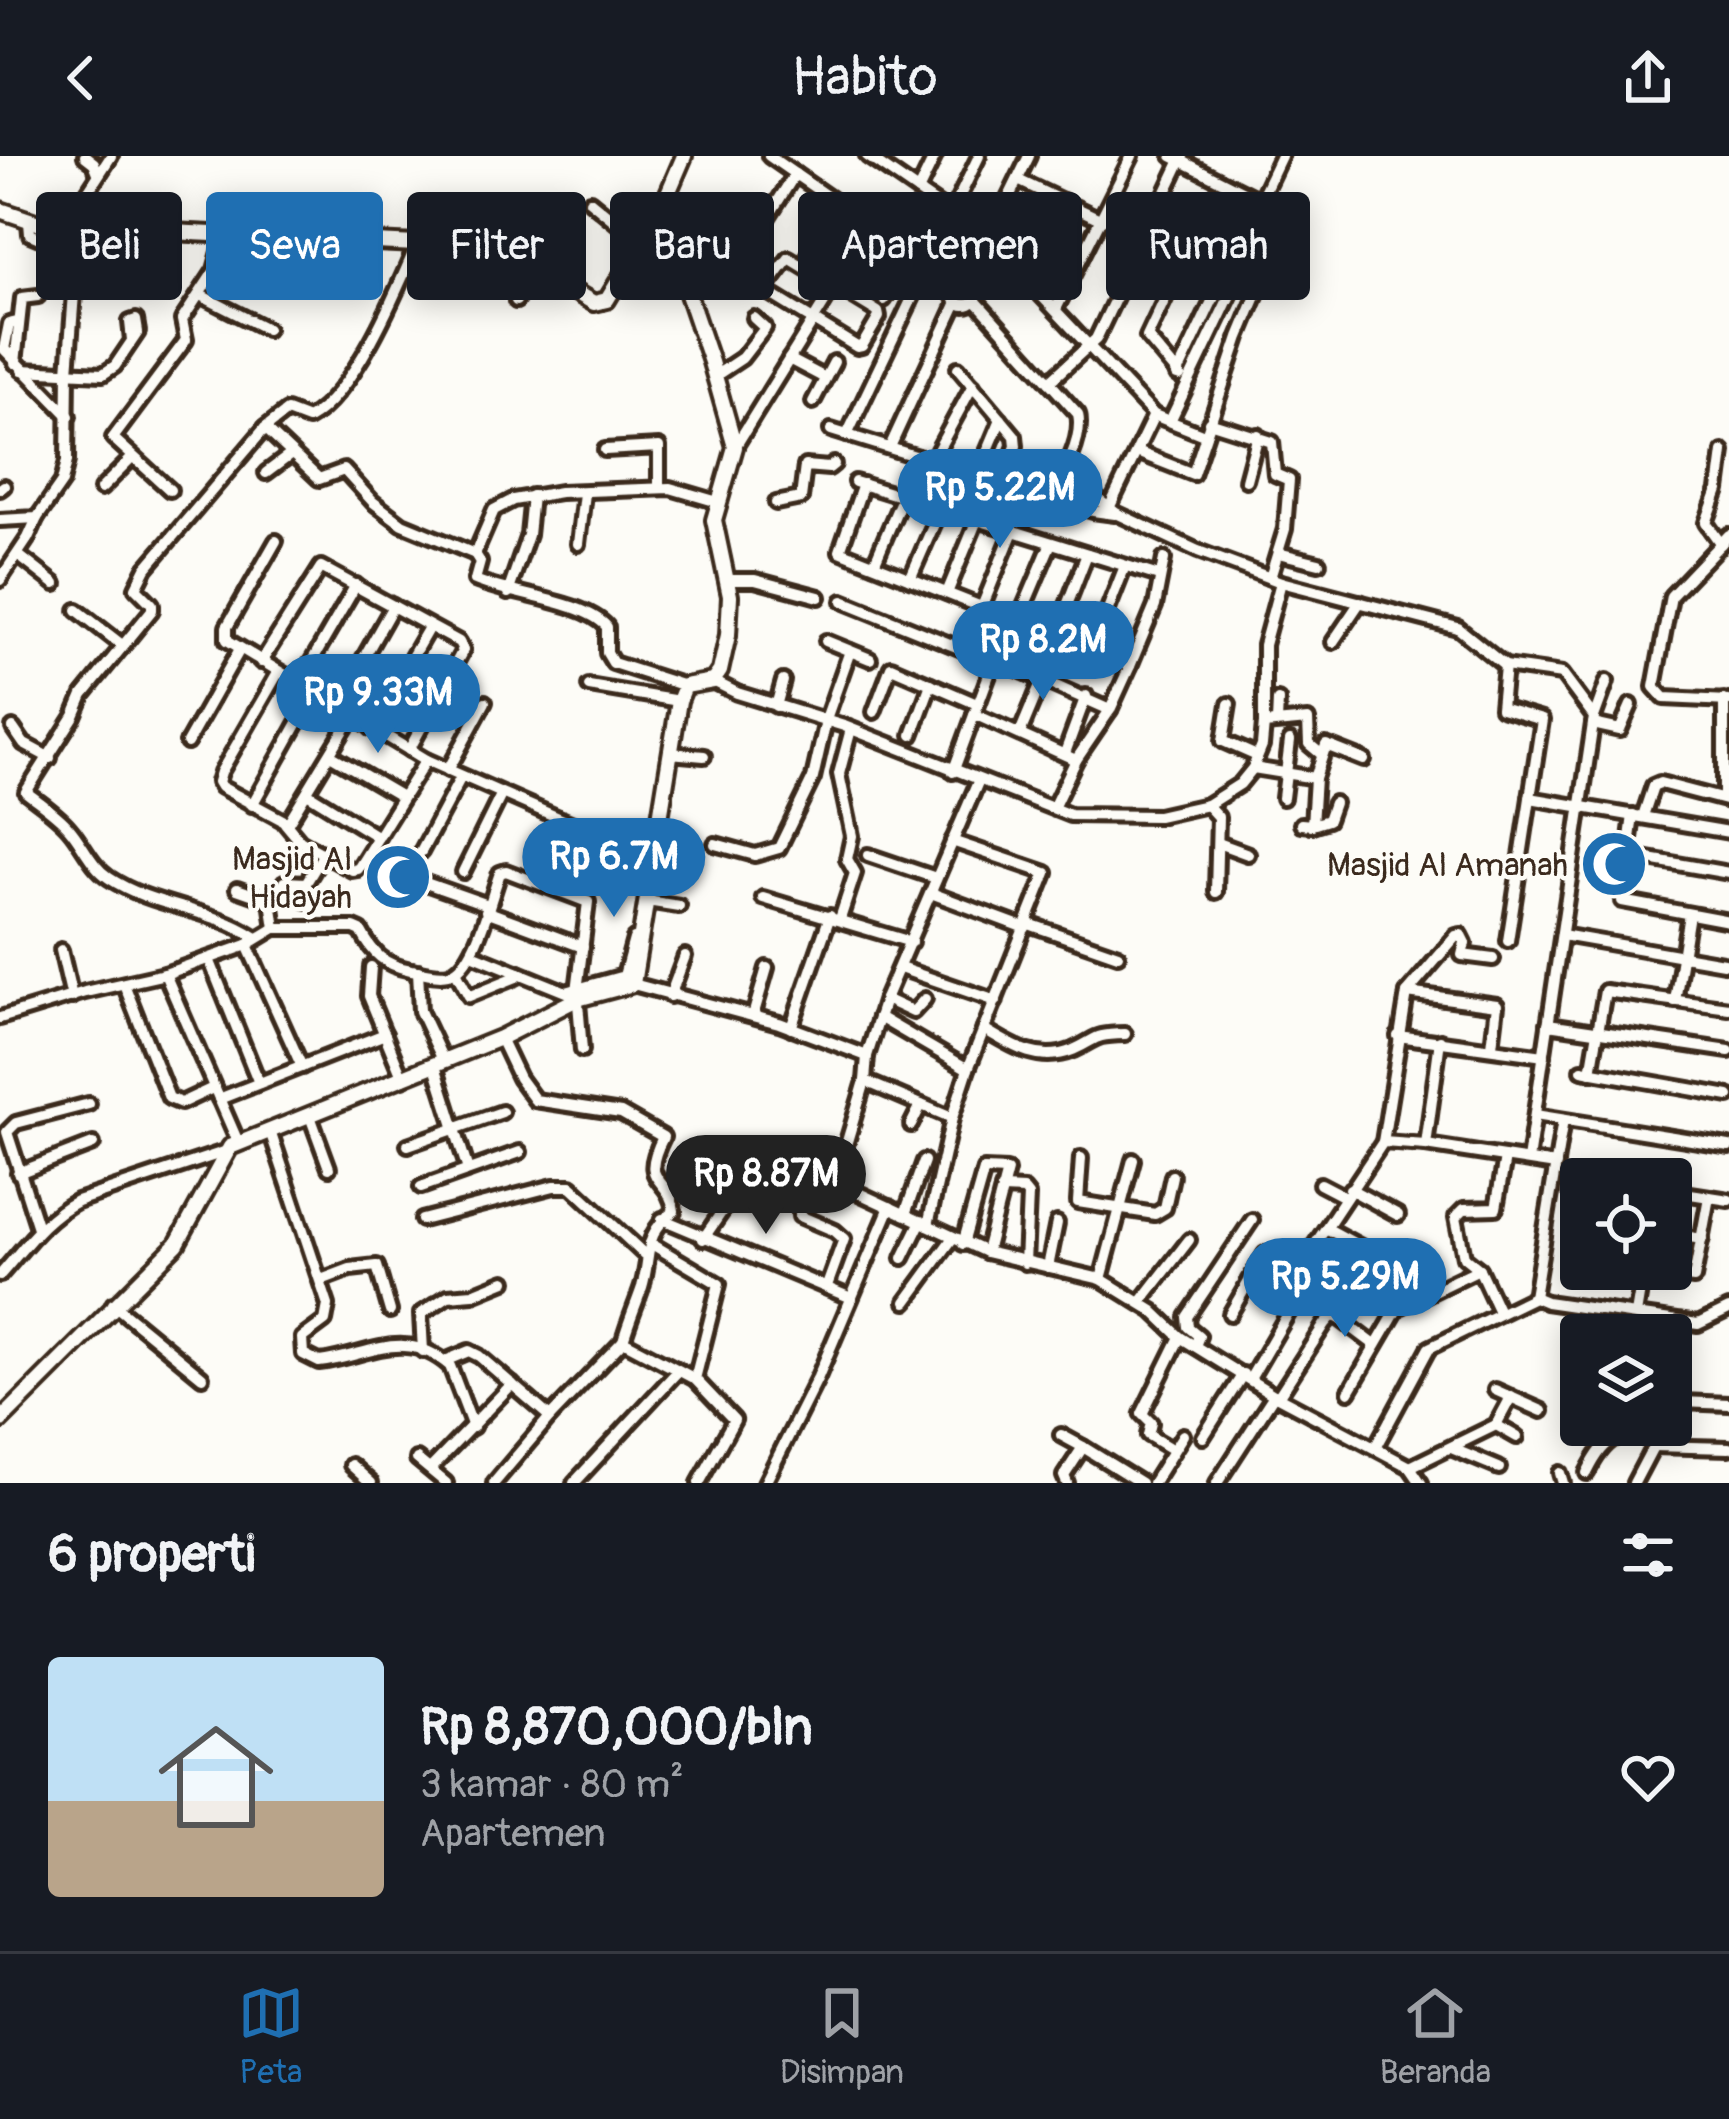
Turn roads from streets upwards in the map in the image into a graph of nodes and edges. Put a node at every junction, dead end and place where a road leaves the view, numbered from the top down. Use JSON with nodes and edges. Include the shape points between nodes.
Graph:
{"nodes":[{"id":1,"x":111,"y":156,"type":"edge"},
{"id":2,"x":684,"y":156,"type":"edge"},
{"id":3,"x":769,"y":156,"type":"edge"},
{"id":4,"x":867,"y":156,"type":"edge"},
{"id":5,"x":935,"y":156,"type":"edge"},
{"id":6,"x":979,"y":156,"type":"edge"},
{"id":7,"x":1029,"y":156,"type":"edge"},
{"id":8,"x":1132,"y":156,"type":"edge"},
{"id":9,"x":1280,"y":156,"type":"edge"},
{"id":10,"x":1179,"y":158,"type":"edge"},
{"id":11,"x":881,"y":160,"type":"edge"},
{"id":12,"x":94,"y":162,"type":"edge"},
{"id":13,"x":790,"y":165,"type":"edge"},
{"id":14,"x":1018,"y":180,"type":"junction"},
{"id":15,"x":918,"y":191,"type":"joint"},
{"id":16,"x":81,"y":192,"type":"edge"},
{"id":17,"x":669,"y":192,"type":"edge"},
{"id":18,"x":823,"y":192,"type":"edge"},
{"id":19,"x":962,"y":192,"type":"edge"},
{"id":20,"x":1012,"y":192,"type":"edge"},
{"id":21,"x":1044,"y":192,"type":"edge"},
{"id":22,"x":1243,"y":192,"type":"edge"},
{"id":23,"x":1262,"y":192,"type":"edge"},
{"id":24,"x":590,"y":201,"type":"dead end"},
{"id":25,"x":774,"y":203,"type":"edge"},
{"id":26,"x":0,"y":210,"type":"edge"},
{"id":27,"x":1082,"y":210,"type":"edge"},
{"id":28,"x":610,"y":217,"type":"edge"},
{"id":29,"x":1102,"y":220,"type":"junction"},
{"id":30,"x":28,"y":222,"type":"junction"},
{"id":31,"x":36,"y":223,"type":"edge"},
{"id":32,"x":36,"y":237,"type":"edge"},
{"id":33,"x":798,"y":263,"type":"edge"},
{"id":34,"x":407,"y":266,"type":"edge"},
{"id":35,"x":206,"y":285,"type":"edge"},
{"id":36,"x":200,"y":295,"type":"junction"},
{"id":37,"x":36,"y":296,"type":"edge"},
{"id":38,"x":77,"y":300,"type":"edge"},
{"id":39,"x":690,"y":300,"type":"edge"},
{"id":40,"x":825,"y":300,"type":"edge"},
{"id":41,"x":859,"y":300,"type":"edge"},
{"id":42,"x":911,"y":300,"type":"edge"},
{"id":43,"x":975,"y":300,"type":"joint"},
{"id":44,"x":1047,"y":300,"type":"edge"},
{"id":45,"x":1165,"y":300,"type":"edge"},
{"id":46,"x":1215,"y":300,"type":"edge"},
{"id":47,"x":1224,"y":300,"type":"edge"},
{"id":48,"x":1256,"y":300,"type":"edge"},
{"id":49,"x":957,"y":302,"type":"joint"},
{"id":50,"x":1056,"y":309,"type":"junction"},
{"id":51,"x":754,"y":318,"type":"dead end"},
{"id":52,"x":812,"y":319,"type":"junction"},
{"id":53,"x":267,"y":329,"type":"dead end"},
{"id":54,"x":132,"y":340,"type":"dead end"},
{"id":55,"x":1090,"y":345,"type":"junction"},
{"id":56,"x":789,"y":358,"type":"junction"},
{"id":57,"x":833,"y":362,"type":"dead end"},
{"id":58,"x":19,"y":366,"type":"junction"},
{"id":59,"x":958,"y":368,"type":"dead end"},
{"id":60,"x":71,"y":376,"type":"junction"},
{"id":61,"x":715,"y":376,"type":"junction"},
{"id":62,"x":825,"y":378,"type":"junction"},
{"id":63,"x":1182,"y":378,"type":"junction"},
{"id":64,"x":1049,"y":382,"type":"junction"},
{"id":65,"x":973,"y":385,"type":"junction"},
{"id":66,"x":812,"y":402,"type":"dead end"},
{"id":67,"x":1154,"y":415,"type":"junction"},
{"id":68,"x":69,"y":416,"type":"junction"},
{"id":69,"x":1001,"y":419,"type":"junction"},
{"id":70,"x":1170,"y":421,"type":"junction"},
{"id":71,"x":1209,"y":422,"type":"junction"},
{"id":72,"x":265,"y":428,"type":"junction"},
{"id":73,"x":832,"y":430,"type":"dead end"},
{"id":74,"x":847,"y":435,"type":"junction"},
{"id":75,"x":1204,"y":435,"type":"junction"},
{"id":76,"x":1258,"y":436,"type":"junction"},
{"id":77,"x":735,"y":446,"type":"junction"},
{"id":78,"x":890,"y":448,"type":"junction"},
{"id":79,"x":605,"y":450,"type":"dead end"},
{"id":80,"x":1137,"y":452,"type":"junction"},
{"id":81,"x":1723,"y":452,"type":"dead end"},
{"id":82,"x":290,"y":455,"type":"junction"},
{"id":83,"x":133,"y":457,"type":"junction"},
{"id":84,"x":932,"y":461,"type":"junction"},
{"id":85,"x":834,"y":464,"type":"dead end"},
{"id":86,"x":266,"y":473,"type":"dead end"},
{"id":87,"x":1063,"y":473,"type":"junction"},
{"id":88,"x":977,"y":476,"type":"junction"},
{"id":89,"x":1246,"y":480,"type":"dead end"},
{"id":90,"x":1001,"y":484,"type":"junction"},
{"id":91,"x":659,"y":488,"type":"junction"},
{"id":92,"x":101,"y":489,"type":"dead end"},
{"id":93,"x":170,"y":490,"type":"dead end"},
{"id":94,"x":584,"y":493,"type":"junction"},
{"id":95,"x":532,"y":496,"type":"junction"},
{"id":96,"x":903,"y":496,"type":"junction"},
{"id":97,"x":1049,"y":498,"type":"junction"},
{"id":98,"x":718,"y":502,"type":"junction"},
{"id":99,"x":776,"y":503,"type":"dead end"},
{"id":100,"x":941,"y":508,"type":"junction"},
{"id":101,"x":1113,"y":510,"type":"junction"},
{"id":102,"x":37,"y":518,"type":"junction"},
{"id":103,"x":0,"y":520,"type":"edge"},
{"id":104,"x":977,"y":520,"type":"junction"},
{"id":105,"x":1013,"y":531,"type":"junction"},
{"id":106,"x":1725,"y":539,"type":"edge"},
{"id":107,"x":277,"y":541,"type":"dead end"},
{"id":108,"x":1051,"y":543,"type":"junction"},
{"id":109,"x":578,"y":544,"type":"dead end"},
{"id":110,"x":1278,"y":553,"type":"junction"},
{"id":111,"x":475,"y":554,"type":"junction"},
{"id":112,"x":1087,"y":554,"type":"junction"},
{"id":113,"x":18,"y":555,"type":"junction"},
{"id":114,"x":1164,"y":559,"type":"dead end"},
{"id":115,"x":1319,"y":563,"type":"dead end"},
{"id":116,"x":874,"y":564,"type":"junction"},
{"id":117,"x":1125,"y":566,"type":"junction"},
{"id":118,"x":2,"y":574,"type":"edge"},
{"id":119,"x":1159,"y":576,"type":"junction"},
{"id":120,"x":910,"y":579,"type":"junction"},
{"id":121,"x":729,"y":580,"type":"junction"},
{"id":122,"x":1275,"y":580,"type":"junction"},
{"id":123,"x":56,"y":584,"type":"dead end"},
{"id":124,"x":356,"y":586,"type":"junction"},
{"id":125,"x":508,"y":593,"type":"junction"},
{"id":126,"x":947,"y":593,"type":"junction"},
{"id":127,"x":820,"y":597,"type":"dead end"},
{"id":128,"x":843,"y":601,"type":"dead end"},
{"id":129,"x":1360,"y":602,"type":"junction"},
{"id":130,"x":393,"y":606,"type":"junction"},
{"id":131,"x":982,"y":607,"type":"junction"},
{"id":132,"x":77,"y":610,"type":"dead end"},
{"id":133,"x":1014,"y":620,"type":"junction"},
{"id":134,"x":428,"y":628,"type":"junction"},
{"id":135,"x":1055,"y":636,"type":"junction"},
{"id":136,"x":826,"y":641,"type":"dead end"},
{"id":137,"x":1333,"y":642,"type":"dead end"},
{"id":138,"x":122,"y":645,"type":"junction"},
{"id":139,"x":240,"y":649,"type":"junction"},
{"id":140,"x":1092,"y":650,"type":"junction"},
{"id":141,"x":850,"y":651,"type":"junction"},
{"id":142,"x":870,"y":659,"type":"dead end"},
{"id":143,"x":994,"y":660,"type":"junction"},
{"id":144,"x":261,"y":662,"type":"junction"},
{"id":145,"x":1130,"y":666,"type":"junction"},
{"id":146,"x":1505,"y":666,"type":"junction"},
{"id":147,"x":278,"y":673,"type":"junction"},
{"id":148,"x":1043,"y":678,"type":"junction"},
{"id":149,"x":713,"y":681,"type":"junction"},
{"id":150,"x":783,"y":681,"type":"dead end"},
{"id":151,"x":1606,"y":681,"type":"dead end"},
{"id":152,"x":932,"y":684,"type":"junction"},
{"id":153,"x":298,"y":685,"type":"junction"},
{"id":154,"x":590,"y":686,"type":"dead end"},
{"id":155,"x":685,"y":686,"type":"junction"},
{"id":156,"x":314,"y":694,"type":"junction"},
{"id":157,"x":1086,"y":696,"type":"junction"},
{"id":158,"x":1278,"y":700,"type":"dead end"},
{"id":159,"x":1726,"y":700,"type":"edge"},
{"id":160,"x":679,"y":701,"type":"junction"},
{"id":161,"x":485,"y":703,"type":"dead end"},
{"id":162,"x":1229,"y":704,"type":"dead end"},
{"id":163,"x":1630,"y":705,"type":"dead end"},
{"id":164,"x":776,"y":706,"type":"junction"},
{"id":165,"x":336,"y":707,"type":"junction"},
{"id":166,"x":975,"y":709,"type":"junction"},
{"id":167,"x":1111,"y":710,"type":"junction"},
{"id":168,"x":874,"y":712,"type":"dead end"},
{"id":169,"x":352,"y":716,"type":"junction"},
{"id":170,"x":826,"y":720,"type":"junction"},
{"id":171,"x":1593,"y":720,"type":"junction"},
{"id":172,"x":1271,"y":723,"type":"junction"},
{"id":173,"x":13,"y":728,"type":"dead end"},
{"id":174,"x":371,"y":728,"type":"junction"},
{"id":175,"x":851,"y":729,"type":"junction"},
{"id":176,"x":1020,"y":733,"type":"junction"},
{"id":177,"x":912,"y":735,"type":"dead end"},
{"id":178,"x":1726,"y":737,"type":"edge"},
{"id":179,"x":1290,"y":741,"type":"dead end"},
{"id":180,"x":187,"y":742,"type":"dead end"},
{"id":181,"x":409,"y":750,"type":"junction"},
{"id":182,"x":670,"y":753,"type":"junction"},
{"id":183,"x":1321,"y":754,"type":"junction"},
{"id":184,"x":330,"y":755,"type":"junction"},
{"id":185,"x":704,"y":756,"type":"dead end"},
{"id":186,"x":1071,"y":756,"type":"junction"},
{"id":187,"x":50,"y":758,"type":"junction"},
{"id":188,"x":426,"y":760,"type":"junction"},
{"id":189,"x":1364,"y":760,"type":"dead end"},
{"id":190,"x":1255,"y":762,"type":"junction"},
{"id":191,"x":448,"y":770,"type":"junction"},
{"id":192,"x":1728,"y":770,"type":"edge"},
{"id":193,"x":952,"y":772,"type":"junction"},
{"id":194,"x":1285,"y":773,"type":"junction"},
{"id":195,"x":461,"y":777,"type":"junction"},
{"id":196,"x":1315,"y":778,"type":"junction"},
{"id":197,"x":978,"y":782,"type":"junction"},
{"id":198,"x":307,"y":793,"type":"junction"},
{"id":199,"x":501,"y":795,"type":"junction"},
{"id":200,"x":402,"y":797,"type":"junction"},
{"id":201,"x":1283,"y":798,"type":"dead end"},
{"id":202,"x":1530,"y":798,"type":"junction"},
{"id":203,"x":1726,"y":800,"type":"edge"},
{"id":204,"x":1334,"y":803,"type":"dead end"},
{"id":205,"x":252,"y":805,"type":"junction"},
{"id":206,"x":1208,"y":805,"type":"junction"},
{"id":207,"x":1581,"y":806,"type":"junction"},
{"id":208,"x":1053,"y":808,"type":"junction"},
{"id":209,"x":1638,"y":816,"type":"junction"},
{"id":210,"x":285,"y":824,"type":"junction"},
{"id":211,"x":1729,"y":832,"type":"edge"},
{"id":212,"x":378,"y":837,"type":"junction"},
{"id":213,"x":952,"y":841,"type":"junction"},
{"id":214,"x":1218,"y":843,"type":"junction"},
{"id":215,"x":715,"y":844,"type":"dead end"},
{"id":216,"x":421,"y":852,"type":"dead end"},
{"id":217,"x":650,"y":852,"type":"junction"},
{"id":218,"x":322,"y":854,"type":"junction"},
{"id":219,"x":1248,"y":854,"type":"dead end"},
{"id":220,"x":868,"y":855,"type":"dead end"},
{"id":221,"x":1626,"y":856,"type":"junction"},
{"id":222,"x":463,"y":872,"type":"dead end"},
{"id":223,"x":1729,"y":874,"type":"edge"},
{"id":224,"x":936,"y":878,"type":"junction"},
{"id":225,"x":420,"y":880,"type":"dead end"},
{"id":226,"x":644,"y":882,"type":"dead end"},
{"id":227,"x":284,"y":883,"type":"dead end"},
{"id":228,"x":306,"y":883,"type":"junction"},
{"id":229,"x":237,"y":889,"type":"dead end"},
{"id":230,"x":1216,"y":892,"type":"dead end"},
{"id":231,"x":931,"y":893,"type":"junction"},
{"id":232,"x":763,"y":898,"type":"dead end"},
{"id":233,"x":306,"y":901,"type":"dead end"},
{"id":234,"x":646,"y":902,"type":"junction"},
{"id":235,"x":680,"y":906,"type":"dead end"},
{"id":236,"x":487,"y":908,"type":"junction"},
{"id":237,"x":1689,"y":914,"type":"junction"},
{"id":238,"x":835,"y":917,"type":"junction"},
{"id":239,"x":1729,"y":921,"type":"edge"},
{"id":240,"x":1025,"y":926,"type":"junction"},
{"id":241,"x":274,"y":928,"type":"junction"},
{"id":242,"x":1562,"y":935,"type":"junction"},
{"id":243,"x":1508,"y":940,"type":"dead end"},
{"id":244,"x":251,"y":941,"type":"junction"},
{"id":245,"x":911,"y":942,"type":"junction"},
{"id":246,"x":583,"y":947,"type":"junction"},
{"id":247,"x":61,"y":950,"type":"dead end"},
{"id":248,"x":1441,"y":950,"type":"junction"},
{"id":249,"x":472,"y":954,"type":"junction"},
{"id":250,"x":685,"y":956,"type":"dead end"},
{"id":251,"x":1118,"y":956,"type":"dead end"},
{"id":252,"x":1462,"y":956,"type":"junction"},
{"id":253,"x":1682,"y":957,"type":"junction"},
{"id":254,"x":208,"y":959,"type":"junction"},
{"id":255,"x":1493,"y":959,"type":"dead end"},
{"id":256,"x":1729,"y":964,"type":"edge"},
{"id":257,"x":371,"y":968,"type":"dead end"},
{"id":258,"x":767,"y":968,"type":"dead end"},
{"id":259,"x":900,"y":968,"type":"junction"},
{"id":260,"x":418,"y":971,"type":"junction"},
{"id":261,"x":456,"y":972,"type":"junction"},
{"id":262,"x":519,"y":973,"type":"junction"},
{"id":263,"x":165,"y":974,"type":"junction"},
{"id":264,"x":124,"y":983,"type":"junction"},
{"id":265,"x":633,"y":984,"type":"junction"},
{"id":266,"x":1406,"y":992,"type":"junction"},
{"id":267,"x":577,"y":995,"type":"junction"},
{"id":268,"x":670,"y":996,"type":"junction"},
{"id":269,"x":72,"y":997,"type":"junction"},
{"id":270,"x":885,"y":999,"type":"junction"},
{"id":271,"x":925,"y":999,"type":"dead end"},
{"id":272,"x":996,"y":1000,"type":"junction"},
{"id":273,"x":1675,"y":1001,"type":"junction"},
{"id":274,"x":1729,"y":1008,"type":"edge"},
{"id":275,"x":753,"y":1016,"type":"junction"},
{"id":276,"x":879,"y":1017,"type":"junction"},
{"id":277,"x":0,"y":1018,"type":"edge"},
{"id":278,"x":1548,"y":1024,"type":"junction"},
{"id":279,"x":791,"y":1028,"type":"junction"},
{"id":280,"x":984,"y":1029,"type":"junction"},
{"id":281,"x":1598,"y":1031,"type":"junction"},
{"id":282,"x":385,"y":1034,"type":"junction"},
{"id":283,"x":1126,"y":1034,"type":"dead end"},
{"id":284,"x":1398,"y":1036,"type":"junction"},
{"id":285,"x":500,"y":1038,"type":"junction"},
{"id":286,"x":1439,"y":1040,"type":"junction"},
{"id":287,"x":1492,"y":1046,"type":"junction"},
{"id":288,"x":582,"y":1050,"type":"dead end"},
{"id":289,"x":1729,"y":1051,"type":"edge"},
{"id":290,"x":866,"y":1056,"type":"junction"},
{"id":291,"x":1544,"y":1056,"type":"junction"},
{"id":292,"x":439,"y":1064,"type":"junction"},
{"id":293,"x":302,"y":1067,"type":"junction"},
{"id":294,"x":968,"y":1069,"type":"junction"},
{"id":295,"x":403,"y":1078,"type":"junction"},
{"id":296,"x":865,"y":1081,"type":"junction"},
{"id":297,"x":259,"y":1083,"type":"junction"},
{"id":298,"x":216,"y":1093,"type":"junction"},
{"id":299,"x":1729,"y":1096,"type":"edge"},
{"id":300,"x":89,"y":1104,"type":"dead end"},
{"id":301,"x":921,"y":1105,"type":"junction"},
{"id":302,"x":502,"y":1112,"type":"dead end"},
{"id":303,"x":1535,"y":1115,"type":"junction"},
{"id":304,"x":310,"y":1116,"type":"junction"},
{"id":305,"x":952,"y":1118,"type":"junction"},
{"id":306,"x":1563,"y":1120,"type":"junction"},
{"id":307,"x":911,"y":1125,"type":"dead end"},
{"id":308,"x":453,"y":1129,"type":"junction"},
{"id":309,"x":270,"y":1132,"type":"junction"},
{"id":310,"x":238,"y":1142,"type":"junction"},
{"id":311,"x":1383,"y":1142,"type":"junction"},
{"id":312,"x":93,"y":1144,"type":"dead end"},
{"id":313,"x":408,"y":1145,"type":"dead end"},
{"id":314,"x":1426,"y":1145,"type":"junction"},
{"id":315,"x":1729,"y":1146,"type":"edge"},
{"id":316,"x":224,"y":1152,"type":"junction"},
{"id":317,"x":520,"y":1152,"type":"dead end"},
{"id":318,"x":1081,"y":1157,"type":"dead end"},
{"id":319,"x":1504,"y":1158,"type":"junction"},
{"id":320,"x":1133,"y":1160,"type":"dead end"},
{"id":321,"x":1528,"y":1160,"type":"junction"},
{"id":322,"x":924,"y":1161,"type":"dead end"},
{"id":323,"x":1556,"y":1165,"type":"junction"},
{"id":324,"x":328,"y":1168,"type":"dead end"},
{"id":325,"x":468,"y":1171,"type":"junction"},
{"id":326,"x":19,"y":1173,"type":"junction"},
{"id":327,"x":1172,"y":1176,"type":"dead end"},
{"id":328,"x":814,"y":1177,"type":"junction"},
{"id":329,"x":835,"y":1182,"type":"junction"},
{"id":330,"x":1320,"y":1184,"type":"dead end"},
{"id":331,"x":421,"y":1187,"type":"dead end"},
{"id":332,"x":1002,"y":1189,"type":"junction"},
{"id":333,"x":1347,"y":1193,"type":"junction"},
{"id":334,"x":1692,"y":1194,"type":"edge"},
{"id":335,"x":1709,"y":1197,"type":"junction"},
{"id":336,"x":1729,"y":1200,"type":"edge"},
{"id":337,"x":1121,"y":1206,"type":"junction"},
{"id":338,"x":890,"y":1207,"type":"junction"},
{"id":339,"x":904,"y":1214,"type":"junction"},
{"id":340,"x":1398,"y":1215,"type":"dead end"},
{"id":341,"x":662,"y":1219,"type":"junction"},
{"id":342,"x":422,"y":1220,"type":"dead end"},
{"id":343,"x":1252,"y":1220,"type":"dead end"},
{"id":344,"x":924,"y":1223,"type":"junction"},
{"id":345,"x":1058,"y":1223,"type":"dead end"},
{"id":346,"x":38,"y":1228,"type":"junction"},
{"id":347,"x":1326,"y":1228,"type":"junction"},
{"id":348,"x":1692,"y":1237,"type":"edge"},
{"id":349,"x":703,"y":1239,"type":"junction"},
{"id":350,"x":1702,"y":1239,"type":"junction"},
{"id":351,"x":1189,"y":1240,"type":"dead end"},
{"id":352,"x":958,"y":1241,"type":"junction"},
{"id":353,"x":647,"y":1249,"type":"junction"},
{"id":354,"x":986,"y":1252,"type":"junction"},
{"id":355,"x":903,"y":1258,"type":"dead end"},
{"id":356,"x":1024,"y":1263,"type":"junction"},
{"id":357,"x":1048,"y":1267,"type":"junction"},
{"id":358,"x":1479,"y":1269,"type":"junction"},
{"id":359,"x":0,"y":1275,"type":"edge"},
{"id":360,"x":1310,"y":1276,"type":"dead end"},
{"id":361,"x":1692,"y":1278,"type":"edge"},
{"id":362,"x":1101,"y":1279,"type":"junction"},
{"id":363,"x":321,"y":1280,"type":"junction"},
{"id":364,"x":505,"y":1281,"type":"dead end"},
{"id":365,"x":828,"y":1282,"type":"dead end"},
{"id":366,"x":849,"y":1297,"type":"junction"},
{"id":367,"x":1534,"y":1297,"type":"junction"},
{"id":368,"x":906,"y":1302,"type":"dead end"},
{"id":369,"x":1141,"y":1302,"type":"junction"},
{"id":370,"x":113,"y":1304,"type":"junction"},
{"id":371,"x":1729,"y":1309,"type":"edge"},
{"id":372,"x":390,"y":1311,"type":"dead end"},
{"id":373,"x":1499,"y":1312,"type":"junction"},
{"id":374,"x":1230,"y":1314,"type":"dead end"},
{"id":375,"x":1629,"y":1314,"type":"edge"},
{"id":376,"x":1339,"y":1318,"type":"junction"},
{"id":377,"x":1692,"y":1323,"type":"edge"},
{"id":378,"x":1180,"y":1337,"type":"junction"},
{"id":379,"x":622,"y":1341,"type":"junction"},
{"id":380,"x":1375,"y":1345,"type":"junction"},
{"id":381,"x":1195,"y":1346,"type":"junction"},
{"id":382,"x":423,"y":1351,"type":"junction"},
{"id":383,"x":445,"y":1361,"type":"junction"},
{"id":384,"x":678,"y":1371,"type":"junction"},
{"id":385,"x":202,"y":1377,"type":"dead end"},
{"id":386,"x":1246,"y":1377,"type":"junction"},
{"id":387,"x":695,"y":1378,"type":"junction"},
{"id":388,"x":512,"y":1384,"type":"junction"},
{"id":389,"x":1495,"y":1390,"type":"dead end"},
{"id":390,"x":1349,"y":1392,"type":"dead end"},
{"id":391,"x":1276,"y":1396,"type":"junction"},
{"id":392,"x":1511,"y":1396,"type":"junction"},
{"id":393,"x":1692,"y":1402,"type":"edge"},
{"id":394,"x":1729,"y":1404,"type":"edge"},
{"id":395,"x":1542,"y":1411,"type":"dead end"},
{"id":396,"x":550,"y":1417,"type":"junction"},
{"id":397,"x":0,"y":1421,"type":"edge"},
{"id":398,"x":1496,"y":1426,"type":"junction"},
{"id":399,"x":473,"y":1427,"type":"junction"},
{"id":400,"x":1061,"y":1435,"type":"dead end"},
{"id":401,"x":1183,"y":1435,"type":"dead end"},
{"id":402,"x":1203,"y":1437,"type":"dead end"},
{"id":403,"x":1517,"y":1437,"type":"dead end"},
{"id":404,"x":1376,"y":1446,"type":"junction"},
{"id":405,"x":1602,"y":1446,"type":"edge"},
{"id":406,"x":1083,"y":1447,"type":"junction"},
{"id":407,"x":1653,"y":1447,"type":"joint"},
{"id":408,"x":1451,"y":1448,"type":"junction"},
{"id":409,"x":1729,"y":1448,"type":"edge"},
{"id":410,"x":1173,"y":1450,"type":"junction"},
{"id":411,"x":417,"y":1459,"type":"dead end"},
{"id":412,"x":351,"y":1466,"type":"dead end"},
{"id":413,"x":1409,"y":1467,"type":"junction"},
{"id":414,"x":1499,"y":1468,"type":"dead end"},
{"id":415,"x":430,"y":1469,"type":"junction"},
{"id":416,"x":1587,"y":1473,"type":"dead end"},
{"id":417,"x":371,"y":1483,"type":"edge"},
{"id":418,"x":446,"y":1483,"type":"edge"},
{"id":419,"x":494,"y":1483,"type":"edge"},
{"id":420,"x":574,"y":1483,"type":"edge"},
{"id":421,"x":699,"y":1483,"type":"edge"},
{"id":422,"x":765,"y":1483,"type":"edge"},
{"id":423,"x":1067,"y":1483,"type":"edge"},
{"id":424,"x":1141,"y":1483,"type":"edge"},
{"id":425,"x":1153,"y":1483,"type":"edge"},
{"id":426,"x":1217,"y":1483,"type":"edge"},
{"id":427,"x":1421,"y":1483,"type":"edge"},
{"id":428,"x":1634,"y":1483,"type":"edge"}],
"edges":[{"from":1,"to":12,"type":"street"},
{"from":2,"to":17,"type":"street"},
{"from":3,"to":13,"type":"street"},
{"from":4,"to":11,"type":"street"},
{"from":5,"to":15,"type":"street"},
{"from":6,"to":19,"type":"street"},
{"from":7,"to":14,"type":"street"},
{"from":8,"to":29,"type":"street"},
{"from":9,"to":23,"type":"street"},
{"from":10,"to":22,"type":"street"},
{"from":10,"to":55,"type":"street"},
{"from":11,"to":15,"type":"street"},
{"from":12,"to":16,"type":"street"},
{"from":13,"to":18,"type":"street"},
{"from":13,"to":25,"type":"street"},
{"from":14,"to":20,"type":"street"},
{"from":14,"to":21,"type":"street"},
{"from":24,"to":28,"type":"street"},
{"from":26,"to":30,"type":"street"},
{"from":27,"to":29,"type":"street"},
{"from":29,"to":50,"type":"street"},
{"from":30,"to":31,"type":"street"},
{"from":30,"to":32,"type":"street"},
{"from":33,"to":52,"type":"street","via":[[789,258],[768,290]]},
{"from":34,"to":72,"type":"street","via":[[379,328],[324,407],[308,419],[287,410]]},
{"from":35,"to":36,"type":"street"},
{"from":36,"to":53,"type":"street"},
{"from":36,"to":83,"type":"street","via":[[182,320],[186,340],[114,435]]},
{"from":37,"to":58,"type":"street","via":[[23,296]]},
{"from":38,"to":60,"type":"street"},
{"from":39,"to":61,"type":"street"},
{"from":40,"to":52,"type":"street"},
{"from":41,"to":52,"type":"street","via":[[879,317],[857,347]]},
{"from":42,"to":74,"type":"street"},
{"from":43,"to":49,"type":"street"},
{"from":43,"to":64,"type":"street"},
{"from":44,"to":50,"type":"street"},
{"from":45,"to":63,"type":"street","via":[[1147,337]]},
{"from":46,"to":63,"type":"street"},
{"from":47,"to":63,"type":"street"},
{"from":48,"to":71,"type":"street"},
{"from":49,"to":78,"type":"street"},
{"from":50,"to":55,"type":"street"},
{"from":51,"to":61,"type":"street","via":[[765,328],[755,345]]},
{"from":52,"to":56,"type":"street"},
{"from":54,"to":60,"type":"street","via":[[108,372]]},
{"from":55,"to":64,"type":"street"},
{"from":55,"to":67,"type":"street"},
{"from":56,"to":62,"type":"street"},
{"from":56,"to":77,"type":"street"},
{"from":57,"to":62,"type":"street"},
{"from":58,"to":60,"type":"street"},
{"from":58,"to":68,"type":"street"},
{"from":59,"to":65,"type":"street"},
{"from":60,"to":68,"type":"street"},
{"from":61,"to":77,"type":"street"},
{"from":62,"to":66,"type":"street"},
{"from":63,"to":70,"type":"street"},
{"from":64,"to":87,"type":"street","via":[[1081,422]]},
{"from":65,"to":69,"type":"street"},
{"from":65,"to":84,"type":"street"},
{"from":67,"to":70,"type":"street"},
{"from":67,"to":80,"type":"street"},
{"from":68,"to":102,"type":"street","via":[[65,473]]},
{"from":69,"to":88,"type":"street"},
{"from":69,"to":90,"type":"street","via":[[1017,441]]},
{"from":70,"to":75,"type":"street"},
{"from":71,"to":75,"type":"street"},
{"from":71,"to":76,"type":"street"},
{"from":72,"to":82,"type":"street"},
{"from":72,"to":138,"type":"street","via":[[137,580],[152,610]]},
{"from":73,"to":74,"type":"street"},
{"from":74,"to":78,"type":"street"},
{"from":75,"to":80,"type":"street","via":[[1190,475]]},
{"from":76,"to":89,"type":"street"},
{"from":76,"to":110,"type":"street","via":[[1274,445],[1275,474],[1290,484]]},
{"from":77,"to":98,"type":"street"},
{"from":78,"to":84,"type":"street"},
{"from":79,"to":91,"type":"street","via":[[659,448]]},
{"from":80,"to":101,"type":"street"},
{"from":81,"to":106,"type":"street","via":[[1706,524]]},
{"from":82,"to":86,"type":"street"},
{"from":82,"to":111,"type":"street","via":[[321,479],[344,470],[402,524]]},
{"from":83,"to":92,"type":"street"},
{"from":83,"to":93,"type":"street"},
{"from":84,"to":88,"type":"street"},
{"from":85,"to":99,"type":"street","via":[[809,464],[801,498]]},
{"from":87,"to":97,"type":"street"},
{"from":87,"to":101,"type":"street"},
{"from":88,"to":90,"type":"street"},
{"from":90,"to":97,"type":"street"},
{"from":91,"to":94,"type":"street"},
{"from":91,"to":98,"type":"street"},
{"from":94,"to":95,"type":"street"},
{"from":94,"to":109,"type":"street"},
{"from":95,"to":111,"type":"street","via":[[494,510]]},
{"from":95,"to":125,"type":"street"},
{"from":96,"to":100,"type":"street"},
{"from":96,"to":116,"type":"street"},
{"from":96,"to":116,"type":"street","via":[[859,483],[839,551]]},
{"from":97,"to":101,"type":"street"},
{"from":98,"to":121,"type":"street","via":[[714,528]]},
{"from":100,"to":104,"type":"street"},
{"from":100,"to":120,"type":"street"},
{"from":101,"to":122,"type":"street"},
{"from":102,"to":103,"type":"street"},
{"from":102,"to":113,"type":"street"},
{"from":104,"to":105,"type":"street"},
{"from":104,"to":126,"type":"street"},
{"from":105,"to":108,"type":"street"},
{"from":105,"to":131,"type":"street"},
{"from":106,"to":159,"type":"street","via":[[1671,596],[1654,687],[1664,698]]},
{"from":107,"to":139,"type":"street","via":[[225,633]]},
{"from":108,"to":112,"type":"street"},
{"from":108,"to":133,"type":"street"},
{"from":110,"to":115,"type":"street"},
{"from":110,"to":122,"type":"street"},
{"from":111,"to":125,"type":"street","via":[[475,580]]},
{"from":112,"to":117,"type":"street"},
{"from":112,"to":135,"type":"street"},
{"from":113,"to":118,"type":"street"},
{"from":113,"to":123,"type":"street"},
{"from":114,"to":119,"type":"street"},
{"from":116,"to":120,"type":"street"},
{"from":117,"to":119,"type":"street"},
{"from":117,"to":140,"type":"street"},
{"from":119,"to":145,"type":"street"},
{"from":120,"to":126,"type":"street"},
{"from":121,"to":127,"type":"street"},
{"from":121,"to":149,"type":"street","via":[[728,635]]},
{"from":122,"to":129,"type":"street"},
{"from":122,"to":172,"type":"street","via":[[1263,652]]},
{"from":124,"to":130,"type":"street"},
{"from":124,"to":144,"type":"street","via":[[317,568]]},
{"from":124,"to":153,"type":"street"},
{"from":125,"to":155,"type":"street","via":[[588,612],[608,627],[613,663]]},
{"from":126,"to":131,"type":"street"},
{"from":128,"to":143,"type":"street"},
{"from":129,"to":137,"type":"street"},
{"from":129,"to":146,"type":"street","via":[[1458,628]]},
{"from":130,"to":134,"type":"street"},
{"from":130,"to":165,"type":"street"},
{"from":131,"to":133,"type":"street"},
{"from":132,"to":138,"type":"street"},
{"from":133,"to":135,"type":"street"},
{"from":133,"to":143,"type":"street"},
{"from":134,"to":174,"type":"street"},
{"from":134,"to":181,"type":"street","via":[[464,650]]},
{"from":135,"to":140,"type":"street"},
{"from":136,"to":141,"type":"street"},
{"from":138,"to":187,"type":"street","via":[[83,695]]},
{"from":139,"to":144,"type":"street"},
{"from":139,"to":180,"type":"street"},
{"from":140,"to":145,"type":"street"},
{"from":141,"to":142,"type":"street"},
{"from":141,"to":170,"type":"street"},
{"from":143,"to":148,"type":"street"},
{"from":143,"to":166,"type":"street"},
{"from":144,"to":147,"type":"street"},
{"from":145,"to":167,"type":"street"},
{"from":146,"to":171,"type":"street","via":[[1562,674]]},
{"from":146,"to":202,"type":"street","via":[[1504,712],[1542,720]]},
{"from":147,"to":153,"type":"street"},
{"from":147,"to":205,"type":"street","via":[[219,777],[221,787]]},
{"from":148,"to":157,"type":"street"},
{"from":148,"to":176,"type":"street"},
{"from":149,"to":155,"type":"street"},
{"from":149,"to":164,"type":"street"},
{"from":150,"to":164,"type":"street"},
{"from":151,"to":171,"type":"street"},
{"from":152,"to":166,"type":"street"},
{"from":152,"to":168,"type":"street","via":[[891,667]]},
{"from":152,"to":177,"type":"street"},
{"from":153,"to":156,"type":"street"},
{"from":154,"to":160,"type":"street"},
{"from":155,"to":160,"type":"street"},
{"from":156,"to":165,"type":"street"},
{"from":156,"to":205,"type":"street"},
{"from":157,"to":167,"type":"street"},
{"from":157,"to":186,"type":"street"},
{"from":158,"to":172,"type":"street"},
{"from":159,"to":178,"type":"street"},
{"from":160,"to":182,"type":"street"},
{"from":161,"to":191,"type":"street"},
{"from":162,"to":190,"type":"street","via":[[1223,741]]},
{"from":163,"to":171,"type":"street","via":[[1620,730]]},
{"from":164,"to":170,"type":"street"},
{"from":165,"to":169,"type":"street"},
{"from":166,"to":176,"type":"street"},
{"from":166,"to":193,"type":"street"},
{"from":167,"to":186,"type":"street"},
{"from":169,"to":174,"type":"street"},
{"from":169,"to":184,"type":"street"},
{"from":170,"to":175,"type":"street"},
{"from":170,"to":215,"type":"street","via":[[813,778],[779,848],[755,854]]},
{"from":171,"to":207,"type":"street"},
{"from":172,"to":183,"type":"street","via":[[1310,722],[1309,744]]},
{"from":172,"to":190,"type":"street"},
{"from":173,"to":187,"type":"street"},
{"from":174,"to":181,"type":"street"},
{"from":175,"to":193,"type":"street"},
{"from":175,"to":238,"type":"street","via":[[839,774],[855,873]]},
{"from":176,"to":186,"type":"street"},
{"from":178,"to":192,"type":"street"},
{"from":179,"to":194,"type":"street"},
{"from":181,"to":188,"type":"street"},
{"from":182,"to":185,"type":"street"},
{"from":182,"to":217,"type":"street"},
{"from":183,"to":189,"type":"street","via":[[1329,743]]},
{"from":183,"to":196,"type":"street"},
{"from":184,"to":198,"type":"street"},
{"from":184,"to":200,"type":"street"},
{"from":186,"to":208,"type":"street"},
{"from":187,"to":244,"type":"street","via":[[26,792],[67,825],[106,877],[224,919]]},
{"from":188,"to":191,"type":"street"},
{"from":188,"to":200,"type":"street"},
{"from":190,"to":194,"type":"street"},
{"from":190,"to":206,"type":"street","via":[[1240,784]]},
{"from":191,"to":195,"type":"street"},
{"from":192,"to":203,"type":"street"},
{"from":193,"to":197,"type":"street"},
{"from":194,"to":196,"type":"street"},
{"from":194,"to":201,"type":"street"},
{"from":195,"to":199,"type":"street"},
{"from":195,"to":216,"type":"street"},
{"from":196,"to":204,"type":"street","via":[[1306,824],[1328,820]]},
{"from":197,"to":208,"type":"street"},
{"from":197,"to":213,"type":"street"},
{"from":198,"to":210,"type":"street"},
{"from":198,"to":212,"type":"street"},
{"from":199,"to":217,"type":"street"},
{"from":199,"to":222,"type":"street"},
{"from":200,"to":212,"type":"street"},
{"from":202,"to":207,"type":"street"},
{"from":202,"to":243,"type":"street"},
{"from":203,"to":209,"type":"street","via":[[1660,783]]},
{"from":205,"to":210,"type":"street"},
{"from":206,"to":208,"type":"street","via":[[1130,817],[1077,817]]},
{"from":206,"to":214,"type":"street","via":[[1218,817]]},
{"from":207,"to":209,"type":"street"},
{"from":207,"to":242,"type":"street"},
{"from":209,"to":211,"type":"street"},
{"from":209,"to":221,"type":"street"},
{"from":210,"to":218,"type":"street"},
{"from":212,"to":218,"type":"street","via":[[356,870]]},
{"from":213,"to":224,"type":"street"},
{"from":213,"to":240,"type":"street","via":[[1046,873]]},
{"from":214,"to":219,"type":"street"},
{"from":214,"to":230,"type":"street"},
{"from":217,"to":234,"type":"street"},
{"from":218,"to":228,"type":"street"},
{"from":220,"to":224,"type":"street"},
{"from":221,"to":223,"type":"street"},
{"from":221,"to":237,"type":"street","via":[[1622,902]]},
{"from":224,"to":231,"type":"street"},
{"from":225,"to":236,"type":"street"},
{"from":226,"to":267,"type":"street","via":[[627,973]]},
{"from":227,"to":228,"type":"street"},
{"from":228,"to":233,"type":"street"},
{"from":229,"to":241,"type":"street","via":[[271,901]]},
{"from":231,"to":240,"type":"street"},
{"from":231,"to":245,"type":"street"},
{"from":232,"to":238,"type":"street"},
{"from":234,"to":235,"type":"street"},
{"from":234,"to":265,"type":"street"},
{"from":236,"to":246,"type":"street"},
{"from":236,"to":246,"type":"street","via":[[504,871],[586,901]]},
{"from":236,"to":249,"type":"street"},
{"from":237,"to":239,"type":"street"},
{"from":237,"to":253,"type":"street"},
{"from":238,"to":245,"type":"street"},
{"from":238,"to":279,"type":"street"},
{"from":240,"to":251,"type":"street"},
{"from":240,"to":272,"type":"street"},
{"from":241,"to":244,"type":"street"},
{"from":241,"to":260,"type":"street","via":[[354,928],[377,957]]},
{"from":242,"to":253,"type":"street"},
{"from":242,"to":278,"type":"street"},
{"from":244,"to":254,"type":"street"},
{"from":244,"to":293,"type":"street"},
{"from":245,"to":259,"type":"street"},
{"from":246,"to":267,"type":"street"},
{"from":247,"to":269,"type":"street"},
{"from":248,"to":252,"type":"street"},
{"from":248,"to":252,"type":"street","via":[[1460,935]]},
{"from":248,"to":266,"type":"street"},
{"from":249,"to":261,"type":"street"},
{"from":249,"to":262,"type":"street"},
{"from":250,"to":268,"type":"street"},
{"from":252,"to":255,"type":"street"},
{"from":253,"to":256,"type":"street"},
{"from":253,"to":273,"type":"street"},
{"from":254,"to":263,"type":"street"},
{"from":254,"to":297,"type":"street"},
{"from":257,"to":282,"type":"street","via":[[369,997]]},
{"from":258,"to":275,"type":"street"},
{"from":259,"to":270,"type":"street"},
{"from":259,"to":272,"type":"street"},
{"from":260,"to":261,"type":"street"},
{"from":260,"to":292,"type":"street","via":[[420,1011]]},
{"from":261,"to":262,"type":"street","via":[[469,995]]},
{"from":262,"to":267,"type":"street"},
{"from":263,"to":264,"type":"street"},
{"from":263,"to":298,"type":"street"},
{"from":264,"to":269,"type":"street"},
{"from":264,"to":298,"type":"street","via":[[169,1098],[181,1103]]},
{"from":265,"to":267,"type":"street"},
{"from":265,"to":268,"type":"street"},
{"from":266,"to":284,"type":"street"},
{"from":266,"to":287,"type":"street","via":[[1497,1005]]},
{"from":267,"to":285,"type":"street"},
{"from":267,"to":288,"type":"street"},
{"from":268,"to":275,"type":"street"},
{"from":269,"to":277,"type":"street"},
{"from":270,"to":271,"type":"street","via":[[914,1012]]},
{"from":270,"to":276,"type":"street"},
{"from":272,"to":280,"type":"street"},
{"from":273,"to":274,"type":"street"},
{"from":273,"to":281,"type":"street","via":[[1605,991]]},
{"from":275,"to":279,"type":"street"},
{"from":276,"to":290,"type":"street"},
{"from":276,"to":294,"type":"street"},
{"from":278,"to":281,"type":"street"},
{"from":278,"to":291,"type":"street"},
{"from":279,"to":290,"type":"street"},
{"from":280,"to":283,"type":"street","via":[[1041,1055],[1077,1048],[1094,1035]]},
{"from":280,"to":294,"type":"street"},
{"from":281,"to":289,"type":"street"},
{"from":281,"to":299,"type":"street","via":[[1587,1071]]},
{"from":282,"to":293,"type":"street"},
{"from":282,"to":295,"type":"street"},
{"from":284,"to":286,"type":"street"},
{"from":284,"to":311,"type":"street"},
{"from":285,"to":292,"type":"street"},
{"from":285,"to":341,"type":"street","via":[[535,1100],[621,1113],[663,1137],[652,1168],[675,1208]]},
{"from":286,"to":287,"type":"street"},
{"from":286,"to":314,"type":"street"},
{"from":287,"to":291,"type":"street"},
{"from":290,"to":296,"type":"street"},
{"from":291,"to":303,"type":"street"},
{"from":292,"to":295,"type":"street"},
{"from":292,"to":308,"type":"street"},
{"from":293,"to":297,"type":"street"},
{"from":294,"to":305,"type":"street"},
{"from":295,"to":304,"type":"street"},
{"from":296,"to":301,"type":"street"},
{"from":296,"to":329,"type":"street"},
{"from":297,"to":298,"type":"street"},
{"from":298,"to":310,"type":"street"},
{"from":300,"to":326,"type":"street","via":[[10,1127]]},
{"from":301,"to":305,"type":"street"},
{"from":301,"to":307,"type":"street"},
{"from":302,"to":308,"type":"street"},
{"from":303,"to":306,"type":"street"},
{"from":303,"to":321,"type":"street"},
{"from":304,"to":309,"type":"street"},
{"from":304,"to":324,"type":"street"},
{"from":305,"to":344,"type":"street"},
{"from":306,"to":315,"type":"street"},
{"from":306,"to":323,"type":"street"},
{"from":308,"to":313,"type":"street"},
{"from":308,"to":325,"type":"street"},
{"from":309,"to":310,"type":"street"},
{"from":309,"to":363,"type":"street"},
{"from":310,"to":316,"type":"street"},
{"from":311,"to":314,"type":"street"},
{"from":311,"to":333,"type":"street"},
{"from":312,"to":326,"type":"street"},
{"from":314,"to":319,"type":"street"},
{"from":316,"to":346,"type":"street","via":[[77,1201]]},
{"from":316,"to":370,"type":"street","via":[[186,1232]]},
{"from":317,"to":325,"type":"street"},
{"from":318,"to":337,"type":"street","via":[[1078,1202]]},
{"from":319,"to":321,"type":"street"},
{"from":319,"to":358,"type":"street","via":[[1496,1208],[1457,1216],[1464,1257]]},
{"from":320,"to":337,"type":"street"},
{"from":321,"to":323,"type":"street"},
{"from":322,"to":339,"type":"street"},
{"from":323,"to":367,"type":"street"},
{"from":325,"to":331,"type":"street"},
{"from":326,"to":346,"type":"street"},
{"from":327,"to":337,"type":"street","via":[[1159,1212]]},
{"from":328,"to":329,"type":"street"},
{"from":328,"to":349,"type":"street","via":[[796,1169],[781,1197],[735,1193]]},
{"from":328,"to":365,"type":"street","via":[[800,1216],[844,1239]]},
{"from":329,"to":338,"type":"street"},
{"from":330,"to":333,"type":"street"},
{"from":332,"to":352,"type":"street","via":[[1007,1171],[986,1168]]},
{"from":332,"to":354,"type":"street"},
{"from":332,"to":356,"type":"street","via":[[1028,1195]]},
{"from":333,"to":340,"type":"street"},
{"from":333,"to":347,"type":"street"},
{"from":334,"to":335,"type":"street"},
{"from":335,"to":336,"type":"street"},
{"from":335,"to":350,"type":"street"},
{"from":337,"to":362,"type":"street"},
{"from":338,"to":339,"type":"street"},
{"from":338,"to":366,"type":"street"},
{"from":339,"to":344,"type":"street"},
{"from":341,"to":349,"type":"street"},
{"from":341,"to":353,"type":"street"},
{"from":342,"to":353,"type":"street","via":[[571,1186]]},
{"from":343,"to":381,"type":"street","via":[[1187,1317],[1199,1336]]},
{"from":344,"to":352,"type":"street"},
{"from":344,"to":355,"type":"street"},
{"from":345,"to":357,"type":"street"},
{"from":346,"to":359,"type":"street"},
{"from":347,"to":374,"type":"street","via":[[1302,1264],[1265,1254]]},
{"from":347,"to":376,"type":"street","via":[[1377,1256]]},
{"from":348,"to":350,"type":"street"},
{"from":349,"to":366,"type":"street"},
{"from":350,"to":361,"type":"street"},
{"from":351,"to":369,"type":"street"},
{"from":352,"to":354,"type":"street"},
{"from":352,"to":368,"type":"street"},
{"from":353,"to":379,"type":"street"},
{"from":353,"to":387,"type":"street","via":[[719,1284]]},
{"from":354,"to":356,"type":"street"},
{"from":356,"to":357,"type":"street"},
{"from":357,"to":362,"type":"street"},
{"from":358,"to":373,"type":"street"},
{"from":358,"to":380,"type":"street","via":[[1398,1307]]},
{"from":360,"to":386,"type":"street"},
{"from":362,"to":369,"type":"street"},
{"from":363,"to":372,"type":"street","via":[[376,1266]]},
{"from":363,"to":382,"type":"street","via":[[328,1316],[302,1338],[303,1354],[319,1362],[375,1346]]},
{"from":364,"to":382,"type":"street","via":[[448,1295],[421,1314]]},
{"from":366,"to":422,"type":"street"},
{"from":367,"to":373,"type":"street"},
{"from":367,"to":375,"type":"street"},
{"from":369,"to":378,"type":"street"},
{"from":370,"to":385,"type":"street"},
{"from":370,"to":397,"type":"street"},
{"from":371,"to":377,"type":"street"},
{"from":373,"to":404,"type":"street","via":[[1430,1348]]},
{"from":376,"to":380,"type":"street"},
{"from":376,"to":391,"type":"street","via":[[1325,1324]]},
{"from":378,"to":381,"type":"street"},
{"from":378,"to":410,"type":"street","via":[[1142,1414],[1148,1435]]},
{"from":379,"to":384,"type":"street"},
{"from":379,"to":396,"type":"street"},
{"from":380,"to":390,"type":"street"},
{"from":381,"to":386,"type":"street"},
{"from":382,"to":383,"type":"street"},
{"from":383,"to":388,"type":"street","via":[[469,1352]]},
{"from":383,"to":399,"type":"street"},
{"from":384,"to":387,"type":"street"},
{"from":384,"to":420,"type":"street"},
{"from":386,"to":391,"type":"street"},
{"from":386,"to":402,"type":"street"},
{"from":387,"to":421,"type":"street","via":[[734,1420]]},
{"from":388,"to":396,"type":"street"},
{"from":388,"to":399,"type":"street"},
{"from":389,"to":392,"type":"street"},
{"from":391,"to":404,"type":"street"},
{"from":391,"to":426,"type":"street"},
{"from":392,"to":395,"type":"street"},
{"from":392,"to":398,"type":"street"},
{"from":393,"to":394,"type":"street"},
{"from":396,"to":419,"type":"street"},
{"from":398,"to":403,"type":"street"},
{"from":398,"to":408,"type":"street"},
{"from":399,"to":415,"type":"street"},
{"from":400,"to":406,"type":"street"},
{"from":401,"to":410,"type":"street"},
{"from":404,"to":413,"type":"street"},
{"from":405,"to":416,"type":"street"},
{"from":406,"to":423,"type":"street"},
{"from":406,"to":424,"type":"street"},
{"from":407,"to":409,"type":"street"},
{"from":407,"to":428,"type":"street"},
{"from":408,"to":413,"type":"street"},
{"from":408,"to":414,"type":"street"},
{"from":410,"to":425,"type":"street"},
{"from":411,"to":415,"type":"street"},
{"from":412,"to":417,"type":"street"},
{"from":413,"to":427,"type":"street"},
{"from":415,"to":418,"type":"street"}]}
